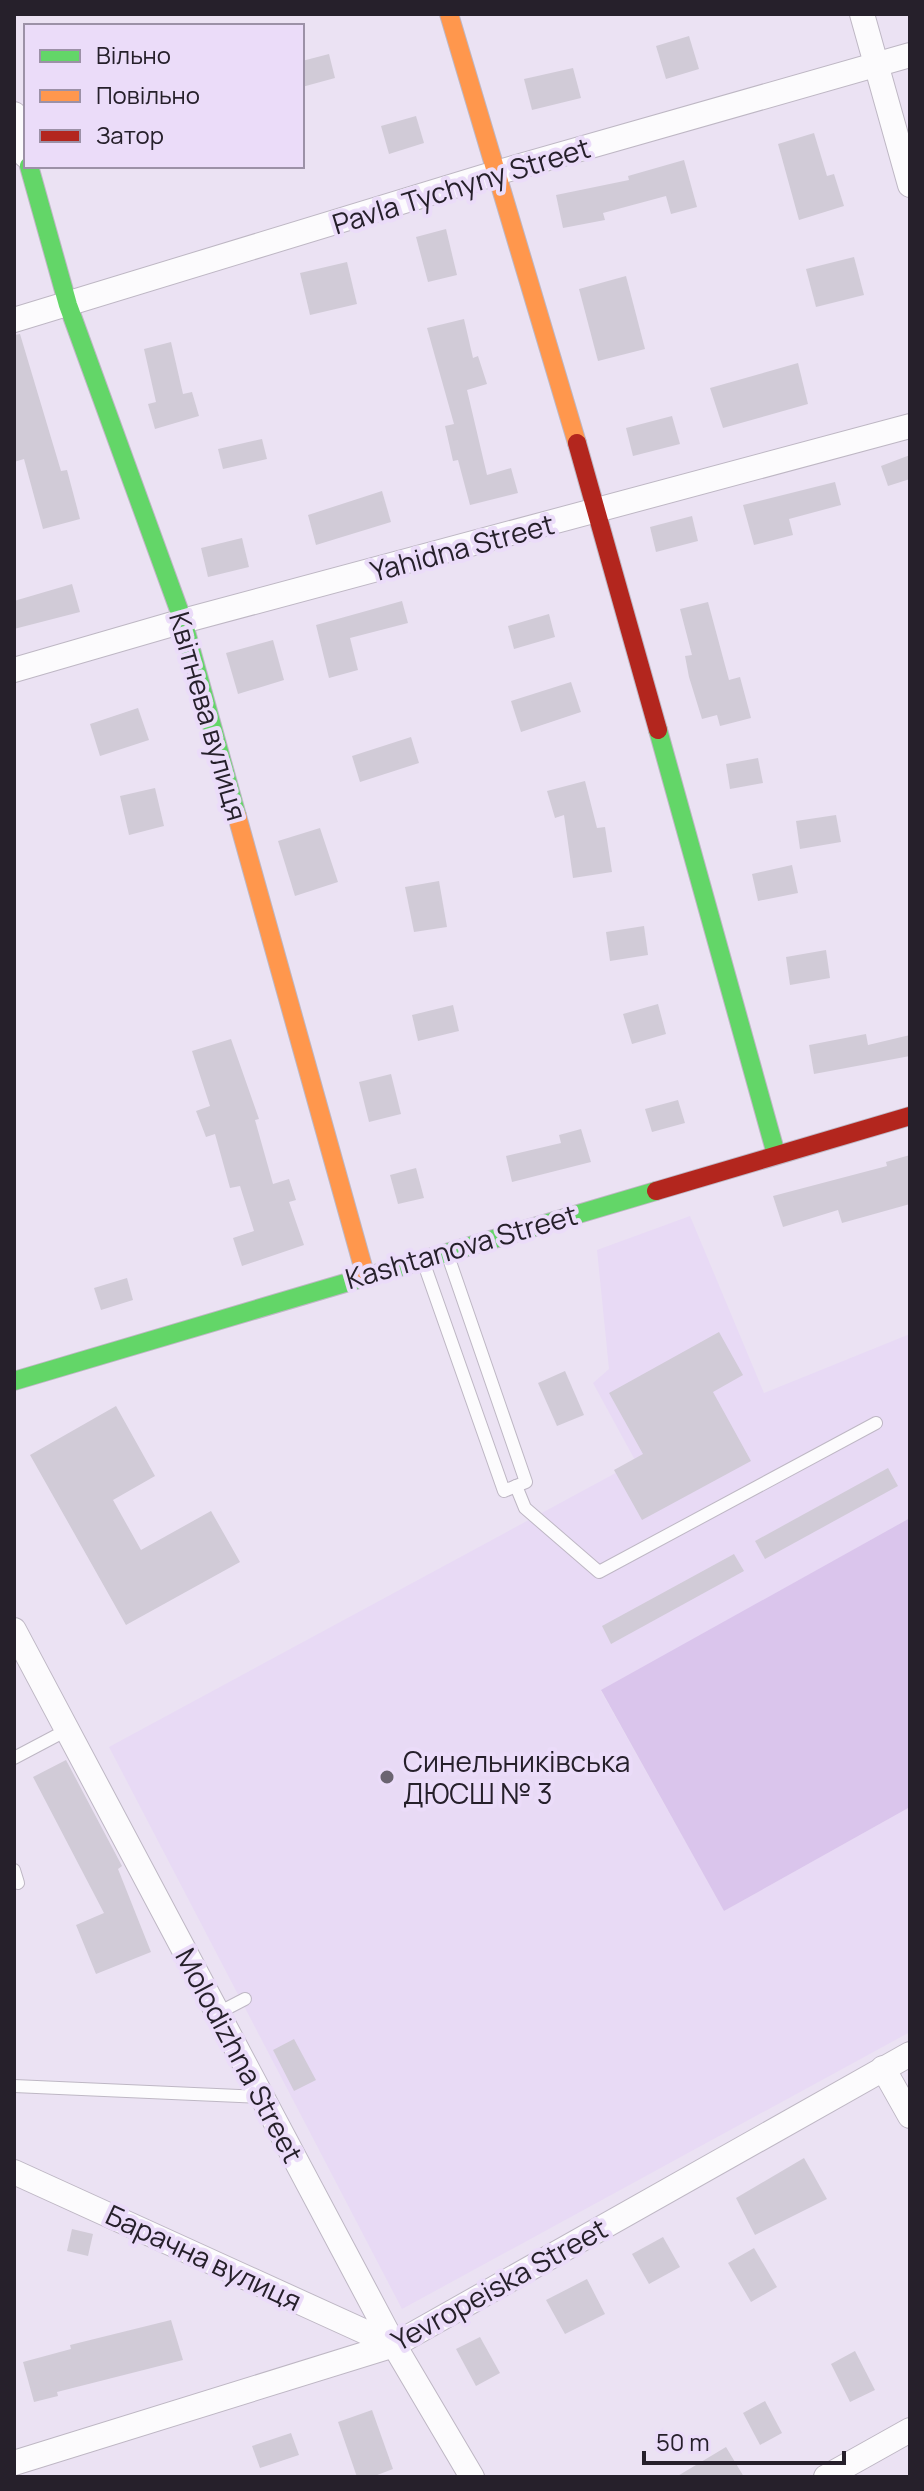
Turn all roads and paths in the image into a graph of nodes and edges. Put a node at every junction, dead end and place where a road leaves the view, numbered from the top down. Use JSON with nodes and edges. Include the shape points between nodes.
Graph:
{"nodes":[{"id":1,"x":449,"y":14,"type":"edge"},
{"id":2,"x":862,"y":14,"type":"edge"},
{"id":3,"x":910,"y":55,"type":"edge"},
{"id":4,"x":879,"y":64,"type":"junction"},
{"id":5,"x":14,"y":114,"type":"edge"},
{"id":6,"x":24,"y":149,"type":"edge"},
{"id":7,"x":30,"y":168,"type":"edge"},
{"id":8,"x":496,"y":173,"type":"junction"},
{"id":9,"x":910,"y":185,"type":"edge"},
{"id":10,"x":68,"y":305,"type":"junction"},
{"id":11,"x":14,"y":320,"type":"edge"},
{"id":12,"x":910,"y":426,"type":"edge"},
{"id":13,"x":597,"y":511,"type":"junction"},
{"id":14,"x":183,"y":621,"type":"junction"},
{"id":15,"x":14,"y":670,"type":"edge"},
{"id":16,"x":910,"y":1116,"type":"edge"},
{"id":17,"x":776,"y":1154,"type":"junction"},
{"id":18,"x":446,"y":1251,"type":"junction"},
{"id":19,"x":422,"y":1258,"type":"junction"},
{"id":20,"x":365,"y":1274,"type":"junction"},
{"id":21,"x":14,"y":1381,"type":"edge"},
{"id":22,"x":876,"y":1423,"type":"dead end"},
{"id":23,"x":516,"y":1486,"type":"junction"},
{"id":24,"x":14,"y":1630,"type":"edge"},
{"id":25,"x":67,"y":1730,"type":"junction"},
{"id":26,"x":14,"y":1758,"type":"edge"},
{"id":27,"x":245,"y":1999,"type":"dead end"},
{"id":28,"x":218,"y":2013,"type":"junction"},
{"id":29,"x":910,"y":2054,"type":"edge"},
{"id":30,"x":883,"y":2068,"type":"junction"},
{"id":31,"x":14,"y":2086,"type":"edge"},
{"id":32,"x":262,"y":2097,"type":"junction"},
{"id":33,"x":910,"y":2116,"type":"edge"},
{"id":34,"x":14,"y":2172,"type":"edge"},
{"id":35,"x":394,"y":2345,"type":"junction"},
{"id":36,"x":910,"y":2430,"type":"edge"},
{"id":37,"x":14,"y":2463,"type":"edge"},
{"id":38,"x":472,"y":2477,"type":"edge"},
{"id":39,"x":826,"y":2477,"type":"edge"}],
"edges":[{"from":1,"to":8,"type":"street"},
{"from":2,"to":4,"type":"street"},
{"from":3,"to":4,"type":"street","name":"Pavla Tychyny Street"},
{"from":4,"to":8,"type":"street","name":"Pavla Tychyny Street"},
{"from":4,"to":9,"type":"street"},
{"from":5,"to":6,"type":"street"},
{"from":7,"to":10,"type":"street","name":"Квітнева вулиця"},
{"from":8,"to":10,"type":"street","name":"Pavla Tychyny Street"},
{"from":8,"to":13,"type":"street"},
{"from":10,"to":11,"type":"street","name":"Pavla Tychyny Street"},
{"from":10,"to":14,"type":"street","name":"Квітнева вулиця"},
{"from":12,"to":13,"type":"street","name":"Yahidna Street"},
{"from":13,"to":14,"type":"street","name":"Yahidna Street"},
{"from":13,"to":17,"type":"street"},
{"from":14,"to":15,"type":"street","name":"Yahidna Street"},
{"from":14,"to":20,"type":"street","name":"Квітнева вулиця"},
{"from":16,"to":17,"type":"street","name":"Kashtanova Street"},
{"from":17,"to":18,"type":"street","name":"Kashtanova Street"},
{"from":18,"to":19,"type":"street","name":"Kashtanova Street"},
{"from":18,"to":23,"type":"lane","via":[[526,1482]]},
{"from":19,"to":20,"type":"street","name":"Kashtanova Street"},
{"from":19,"to":23,"type":"lane","via":[[504,1491]]},
{"from":20,"to":21,"type":"street","name":"Kashtanova Street"},
{"from":22,"to":23,"type":"lane","via":[[599,1572],[525,1508]]},
{"from":24,"to":25,"type":"street","name":"Molodizhna Street"},
{"from":25,"to":26,"type":"lane"},
{"from":25,"to":28,"type":"street","name":"Molodizhna Street"},
{"from":27,"to":28,"type":"lane"},
{"from":28,"to":32,"type":"street","name":"Molodizhna Street"},
{"from":29,"to":30,"type":"street","name":"Yevropeiska Street"},
{"from":30,"to":33,"type":"street"},
{"from":30,"to":35,"type":"street","name":"Yevropeiska Street"},
{"from":31,"to":32,"type":"lane"},
{"from":32,"to":35,"type":"street","name":"Molodizhna Street"},
{"from":34,"to":35,"type":"street","name":"Барачна вулиця"},
{"from":35,"to":37,"type":"street","name":"Yevropeiska Street"},
{"from":35,"to":38,"type":"street","name":"Molodizhna Street"},
{"from":36,"to":39,"type":"street"}]}
